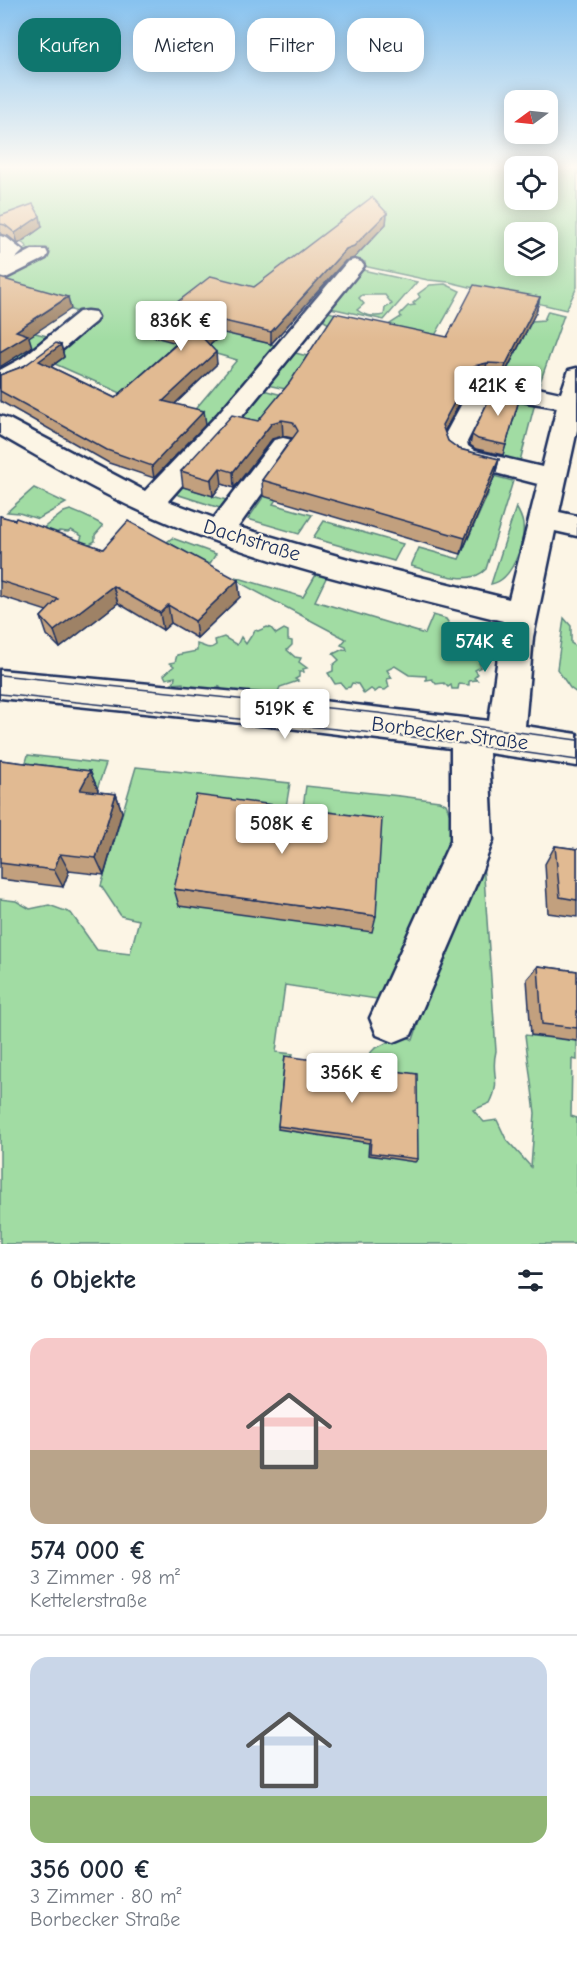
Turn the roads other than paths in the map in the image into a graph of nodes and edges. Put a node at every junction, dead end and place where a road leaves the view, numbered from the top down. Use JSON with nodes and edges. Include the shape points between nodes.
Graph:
{"nodes":[{"id":1,"x":0,"y":242,"type":"edge"},
{"id":2,"x":39,"y":254,"type":"dead end"},
{"id":3,"x":0,"y":261,"type":"edge"},
{"id":4,"x":354,"y":266,"type":"dead end"},
{"id":5,"x":0,"y":275,"type":"edge"},
{"id":6,"x":87,"y":317,"type":"dead end"},
{"id":7,"x":577,"y":375,"type":"edge"},
{"id":8,"x":0,"y":380,"type":"edge"},
{"id":9,"x":571,"y":402,"type":"junction"},
{"id":10,"x":0,"y":424,"type":"edge"},
{"id":11,"x":283,"y":446,"type":"dead end"},
{"id":12,"x":569,"y":450,"type":"edge"},
{"id":13,"x":554,"y":479,"type":"junction"},
{"id":14,"x":149,"y":504,"type":"junction"},
{"id":15,"x":545,"y":519,"type":"junction"},
{"id":16,"x":577,"y":526,"type":"edge"},
{"id":17,"x":220,"y":531,"type":"junction"},
{"id":18,"x":521,"y":614,"type":"junction"},
{"id":19,"x":0,"y":684,"type":"edge"},
{"id":20,"x":487,"y":736,"type":"junction"},
{"id":21,"x":577,"y":750,"type":"edge"},
{"id":22,"x":394,"y":1018,"type":"dead end"}],
"edges":[{"from":1,"to":3,"type":"street","via":[[14,251]]},
{"from":2,"to":5,"type":"street"},
{"from":4,"to":14,"type":"street","via":[[226,420]]},
{"from":6,"to":8,"type":"street","via":[[30,363]]},
{"from":7,"to":9,"type":"street"},
{"from":9,"to":12,"type":"street"},
{"from":9,"to":13,"type":"street","via":[[482,388],[454,442],[456,450],[466,458]]},
{"from":10,"to":14,"type":"street","name":"Dachstraße"},
{"from":11,"to":17,"type":"street"},
{"from":12,"to":13,"type":"street"},
{"from":13,"to":15,"type":"street"},
{"from":14,"to":17,"type":"street","name":"Dachstraße"},
{"from":15,"to":16,"type":"street"},
{"from":15,"to":18,"type":"street"},
{"from":17,"to":18,"type":"street","name":"Dachstraße"},
{"from":18,"to":20,"type":"street","via":[[508,693]]},
{"from":19,"to":20,"type":"street","name":"Borbecker Straße"},
{"from":20,"to":21,"type":"street","name":"Borbecker Straße"},
{"from":20,"to":22,"type":"street","via":[[472,840]]}]}
